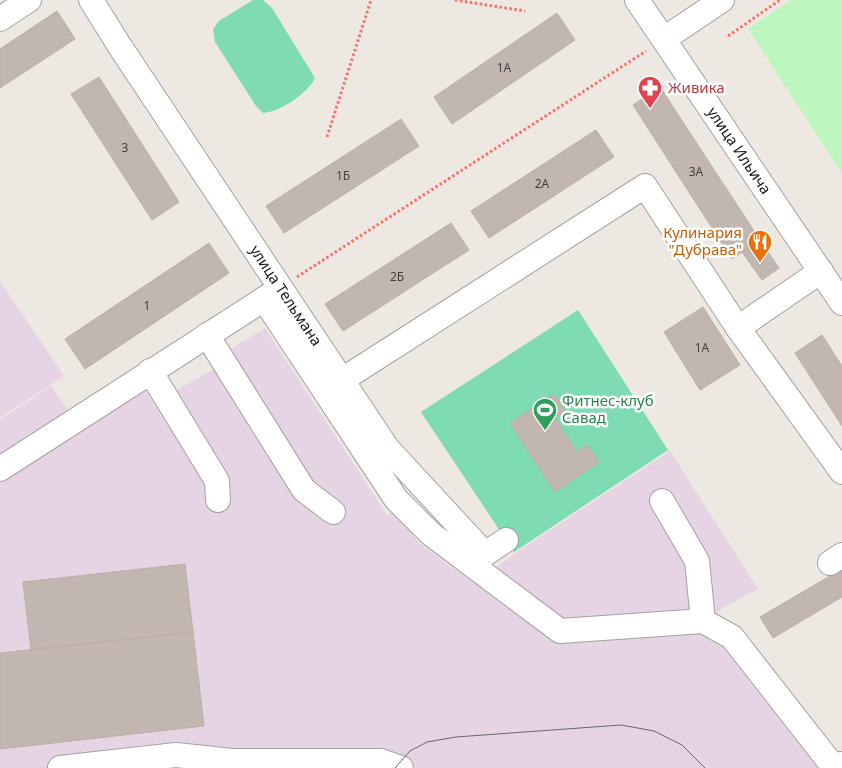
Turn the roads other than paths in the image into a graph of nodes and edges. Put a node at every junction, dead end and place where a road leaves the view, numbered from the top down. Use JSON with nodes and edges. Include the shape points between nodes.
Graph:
{"nodes":[{"id":1,"x":29,"y":0,"type":"edge"},
{"id":2,"x":91,"y":0,"type":"edge"},
{"id":3,"x":637,"y":0,"type":"edge"},
{"id":4,"x":722,"y":0,"type":"edge"},
{"id":5,"x":0,"y":19,"type":"edge"},
{"id":6,"x":664,"y":39,"type":"junction"},
{"id":7,"x":821,"y":271,"type":"junction"},
{"id":8,"x":272,"y":293,"type":"junction"},
{"id":9,"x":842,"y":303,"type":"edge"},
{"id":10,"x":738,"y":328,"type":"junction"},
{"id":11,"x":207,"y":335,"type":"junction"},
{"id":12,"x":150,"y":371,"type":"junction"},
{"id":13,"x":342,"y":380,"type":"junction"},
{"id":14,"x":0,"y":469,"type":"edge"},
{"id":15,"x":842,"y":472,"type":"edge"},
{"id":16,"x":218,"y":500,"type":"dead end"},
{"id":17,"x":662,"y":502,"type":"dead end"},
{"id":18,"x":333,"y":512,"type":"dead end"},
{"id":19,"x":506,"y":540,"type":"dead end"},
{"id":20,"x":703,"y":621,"type":"junction"},
{"id":21,"x":842,"y":764,"type":"edge"},
{"id":22,"x":60,"y":768,"type":"edge"},
{"id":23,"x":401,"y":768,"type":"edge"}],
"edges":[{"from":1,"to":5,"type":"street"},
{"from":2,"to":8,"type":"street","name":"улица Тельмана"},
{"from":3,"to":6,"type":"street","name":"улица Ильича"},
{"from":4,"to":6,"type":"street"},
{"from":6,"to":7,"type":"street","name":"улица Ильича"},
{"from":7,"to":9,"type":"street","name":"улица Ильича"},
{"from":7,"to":10,"type":"street"},
{"from":8,"to":11,"type":"street"},
{"from":8,"to":13,"type":"street","name":"улица Тельмана"},
{"from":8,"to":20,"type":"street","via":[[396,498],[430,534],[560,631]]},
{"from":10,"to":13,"type":"street","via":[[645,186]]},
{"from":10,"to":15,"type":"street"},
{"from":11,"to":12,"type":"street"},
{"from":11,"to":18,"type":"street","via":[[304,490]]},
{"from":12,"to":14,"type":"street"},
{"from":12,"to":16,"type":"street","via":[[217,481]]},
{"from":13,"to":19,"type":"street","name":"улица Тельмана","via":[[388,448],[485,554]]},
{"from":17,"to":20,"type":"street","via":[[697,561]]},
{"from":20,"to":21,"type":"street","via":[[732,637],[832,764]]},
{"from":22,"to":23,"type":"street","via":[[176,755],[232,761],[381,761]]}]}
